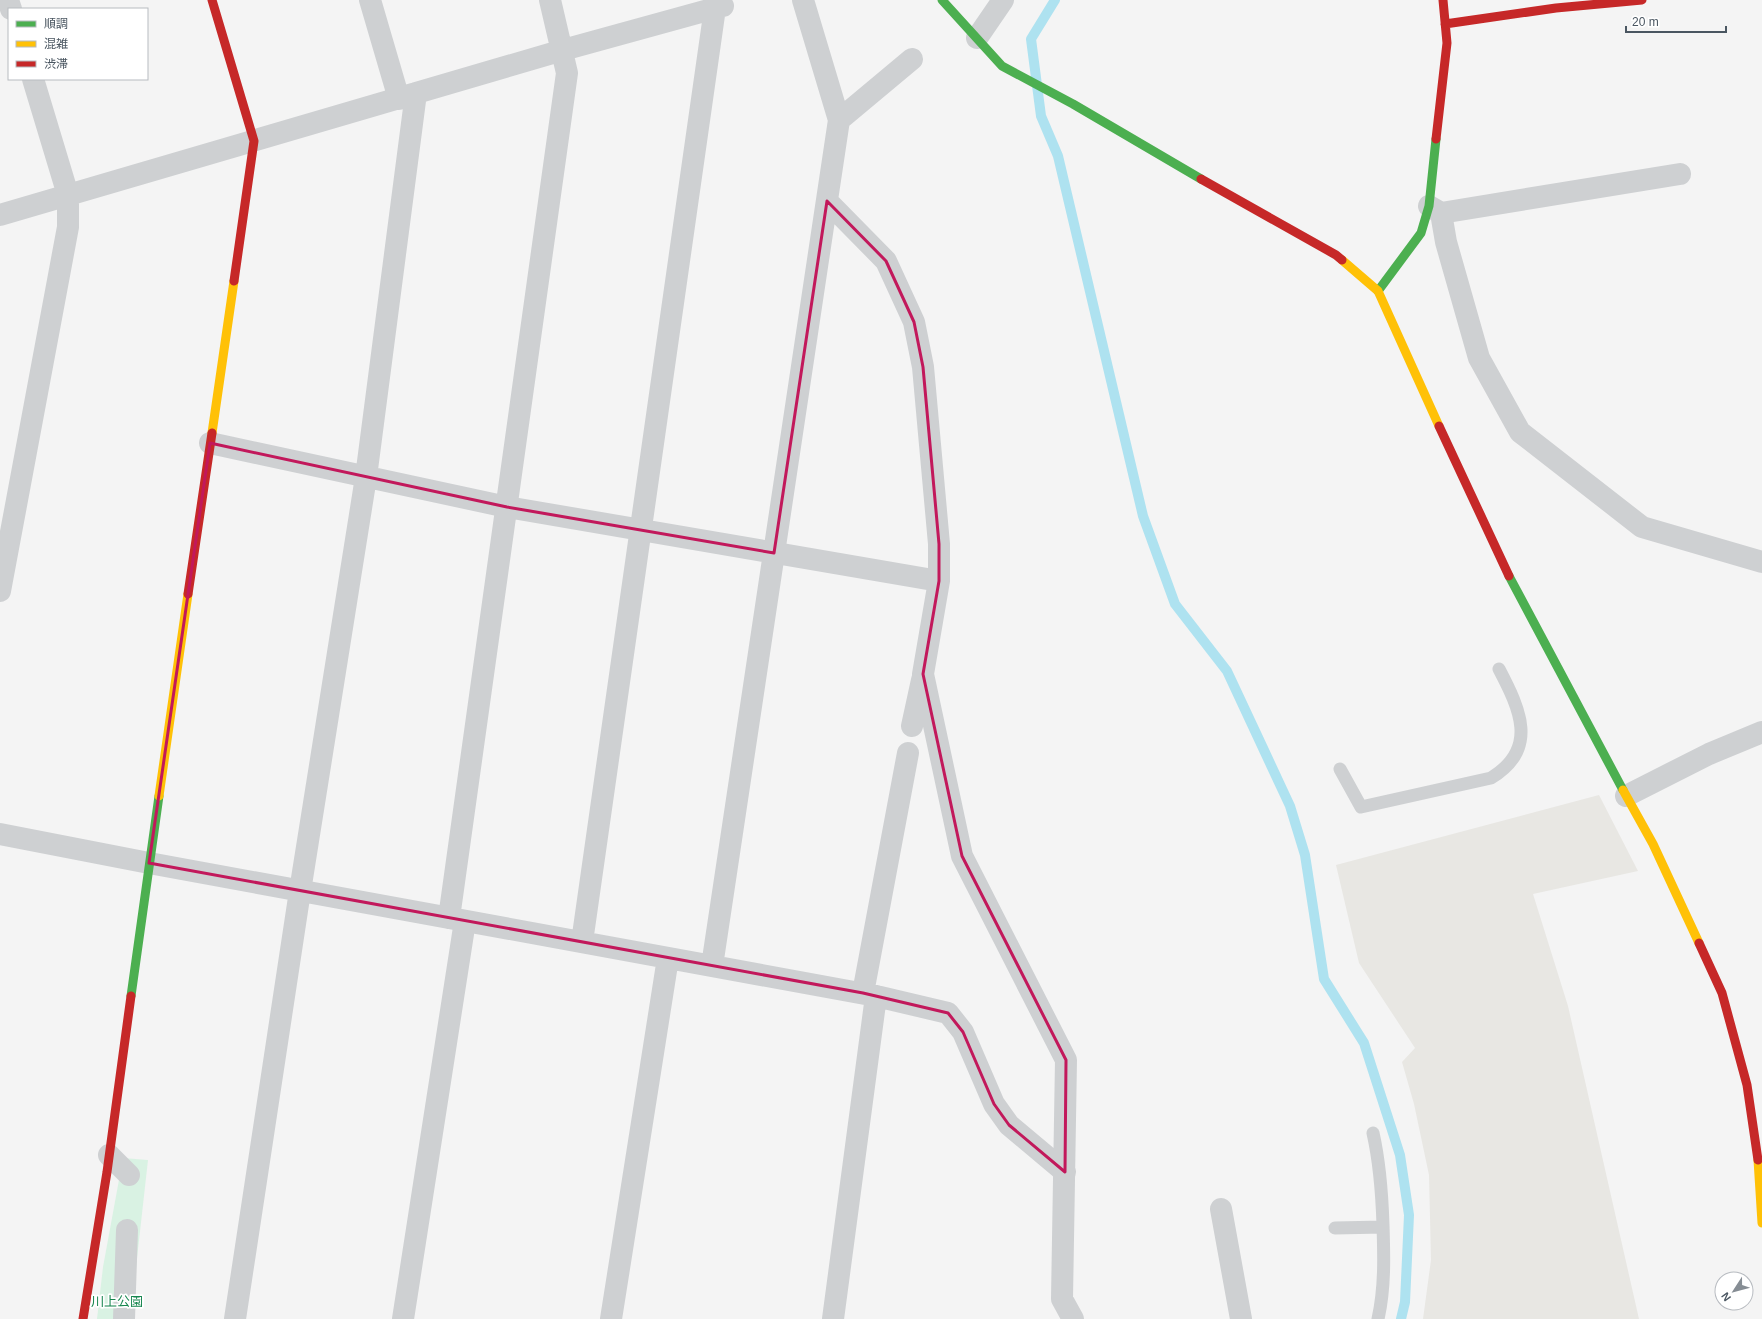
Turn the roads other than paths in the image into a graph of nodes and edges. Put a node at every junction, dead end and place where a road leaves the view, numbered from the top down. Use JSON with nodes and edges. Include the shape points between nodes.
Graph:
{"nodes":[{"id":1,"x":212,"y":0,"type":"edge"},
{"id":2,"x":370,"y":0,"type":"edge"},
{"id":3,"x":550,"y":0,"type":"edge"},
{"id":4,"x":803,"y":0,"type":"edge"},
{"id":5,"x":942,"y":0,"type":"edge"},
{"id":6,"x":1002,"y":0,"type":"edge"},
{"id":7,"x":1443,"y":0,"type":"edge"},
{"id":8,"x":1642,"y":0,"type":"edge"},
{"id":9,"x":689,"y":7,"type":"edge"},
{"id":10,"x":1445,"y":24,"type":"junction"},
{"id":11,"x":977,"y":38,"type":"junction"},
{"id":12,"x":563,"y":50,"type":"junction"},
{"id":13,"x":912,"y":59,"type":"dead end"},
{"id":14,"x":33,"y":80,"type":"edge"},
{"id":15,"x":407,"y":96,"type":"junction"},
{"id":16,"x":839,"y":120,"type":"junction"},
{"id":17,"x":254,"y":141,"type":"junction"},
{"id":18,"x":1680,"y":174,"type":"dead end"},
{"id":19,"x":68,"y":195,"type":"junction"},
{"id":20,"x":827,"y":201,"type":"junction"},
{"id":21,"x":1435,"y":210,"type":"junction"},
{"id":22,"x":0,"y":215,"type":"edge"},
{"id":23,"x":1378,"y":292,"type":"junction"},
{"id":24,"x":210,"y":443,"type":"junction"},
{"id":25,"x":366,"y":476,"type":"junction"},
{"id":26,"x":507,"y":507,"type":"junction"},
{"id":27,"x":640,"y":530,"type":"junction"},
{"id":28,"x":774,"y":553,"type":"junction"},
{"id":29,"x":1762,"y":562,"type":"edge"},
{"id":30,"x":939,"y":581,"type":"junction"},
{"id":31,"x":0,"y":591,"type":"edge"},
{"id":32,"x":1499,"y":669,"type":"dead end"},
{"id":33,"x":924,"y":674,"type":"junction"},
{"id":34,"x":912,"y":726,"type":"dead end"},
{"id":35,"x":1762,"y":732,"type":"edge"},
{"id":36,"x":908,"y":753,"type":"dead end"},
{"id":37,"x":1340,"y":769,"type":"dead end"},
{"id":38,"x":1626,"y":796,"type":"junction"},
{"id":39,"x":0,"y":834,"type":"edge"},
{"id":40,"x":149,"y":863,"type":"junction"},
{"id":41,"x":300,"y":891,"type":"junction"},
{"id":42,"x":457,"y":919,"type":"junction"},
{"id":43,"x":582,"y":942,"type":"junction"},
{"id":44,"x":668,"y":958,"type":"junction"},
{"id":45,"x":712,"y":966,"type":"junction"},
{"id":46,"x":870,"y":994,"type":"junction"},
{"id":47,"x":1374,"y":1133,"type":"dead end"},
{"id":48,"x":109,"y":1155,"type":"junction"},
{"id":49,"x":1065,"y":1172,"type":"junction"},
{"id":50,"x":129,"y":1175,"type":"dead end"},
{"id":51,"x":1221,"y":1209,"type":"dead end"},
{"id":52,"x":1762,"y":1223,"type":"edge"},
{"id":53,"x":1334,"y":1228,"type":"dead end"},
{"id":54,"x":1383,"y":1228,"type":"junction"},
{"id":55,"x":127,"y":1230,"type":"dead end"},
{"id":56,"x":83,"y":1319,"type":"edge"},
{"id":57,"x":124,"y":1319,"type":"edge"},
{"id":58,"x":235,"y":1319,"type":"edge"},
{"id":59,"x":403,"y":1319,"type":"edge"},
{"id":60,"x":612,"y":1319,"type":"edge"},
{"id":61,"x":833,"y":1319,"type":"edge"},
{"id":62,"x":1073,"y":1319,"type":"edge"},
{"id":63,"x":1241,"y":1319,"type":"edge"},
{"id":64,"x":1378,"y":1319,"type":"edge"}],
"edges":[{"from":1,"to":17,"type":"street"},
{"from":2,"to":15,"type":"street"},
{"from":3,"to":12,"type":"street"},
{"from":4,"to":16,"type":"street"},
{"from":5,"to":11,"type":"street"},
{"from":6,"to":11,"type":"street"},
{"from":7,"to":10,"type":"street"},
{"from":8,"to":10,"type":"street","via":[[1556,8]]},
{"from":9,"to":12,"type":"street"},
{"from":9,"to":27,"type":"street","via":[[719,7]]},
{"from":10,"to":21,"type":"street","via":[[1447,43]]},
{"from":11,"to":23,"type":"street","via":[[1002,66],[1336,255]]},
{"from":12,"to":15,"type":"street"},
{"from":12,"to":26,"type":"street","via":[[567,73]]},
{"from":13,"to":16,"type":"street"},
{"from":14,"to":19,"type":"street"},
{"from":15,"to":17,"type":"street"},
{"from":15,"to":25,"type":"street"},
{"from":16,"to":20,"type":"street"},
{"from":17,"to":19,"type":"street"},
{"from":17,"to":24,"type":"street"},
{"from":18,"to":21,"type":"street"},
{"from":19,"to":22,"type":"street"},
{"from":19,"to":31,"type":"street","via":[[68,227]]},
{"from":20,"to":28,"type":"street"},
{"from":20,"to":30,"type":"street","via":[[886,261],[914,322],[923,367],[939,544]]},
{"from":21,"to":23,"type":"street"},
{"from":21,"to":29,"type":"street","via":[[1479,358],[1520,432],[1642,527]]},
{"from":23,"to":38,"type":"street","via":[[1499,557]]},
{"from":24,"to":25,"type":"street"},
{"from":24,"to":40,"type":"street"},
{"from":25,"to":26,"type":"street"},
{"from":25,"to":41,"type":"street"},
{"from":26,"to":27,"type":"street"},
{"from":26,"to":42,"type":"street"},
{"from":27,"to":28,"type":"street"},
{"from":27,"to":43,"type":"street"},
{"from":28,"to":30,"type":"street"},
{"from":28,"to":45,"type":"street"},
{"from":30,"to":33,"type":"street"},
{"from":32,"to":37,"type":"lane","via":[[1517,707],[1522,729],[1517,753],[1500,773],[1491,778],[1361,807]]},
{"from":33,"to":34,"type":"street"},
{"from":33,"to":49,"type":"street","via":[[962,856],[1066,1060]]},
{"from":35,"to":38,"type":"street","via":[[1709,754]]},
{"from":36,"to":46,"type":"street"},
{"from":38,"to":52,"type":"street","via":[[1653,844],[1722,993],[1747,1085],[1759,1168]]},
{"from":39,"to":40,"type":"street"},
{"from":40,"to":41,"type":"street"},
{"from":40,"to":48,"type":"street"},
{"from":41,"to":42,"type":"street"},
{"from":41,"to":58,"type":"street"},
{"from":42,"to":43,"type":"street"},
{"from":42,"to":59,"type":"street"},
{"from":43,"to":44,"type":"street"},
{"from":44,"to":45,"type":"street"},
{"from":44,"to":60,"type":"street"},
{"from":45,"to":46,"type":"street"},
{"from":46,"to":49,"type":"street","via":[[948,1013],[963,1032],[994,1104],[1009,1125]]},
{"from":46,"to":61,"type":"street"},
{"from":47,"to":54,"type":"lane","via":[[1382,1191]]},
{"from":48,"to":50,"type":"street"},
{"from":48,"to":56,"type":"street"},
{"from":49,"to":62,"type":"street","via":[[1062,1299]]},
{"from":51,"to":63,"type":"street"},
{"from":53,"to":54,"type":"lane"},
{"from":54,"to":64,"type":"lane","via":[[1384,1265]]},
{"from":55,"to":57,"type":"street"}]}
